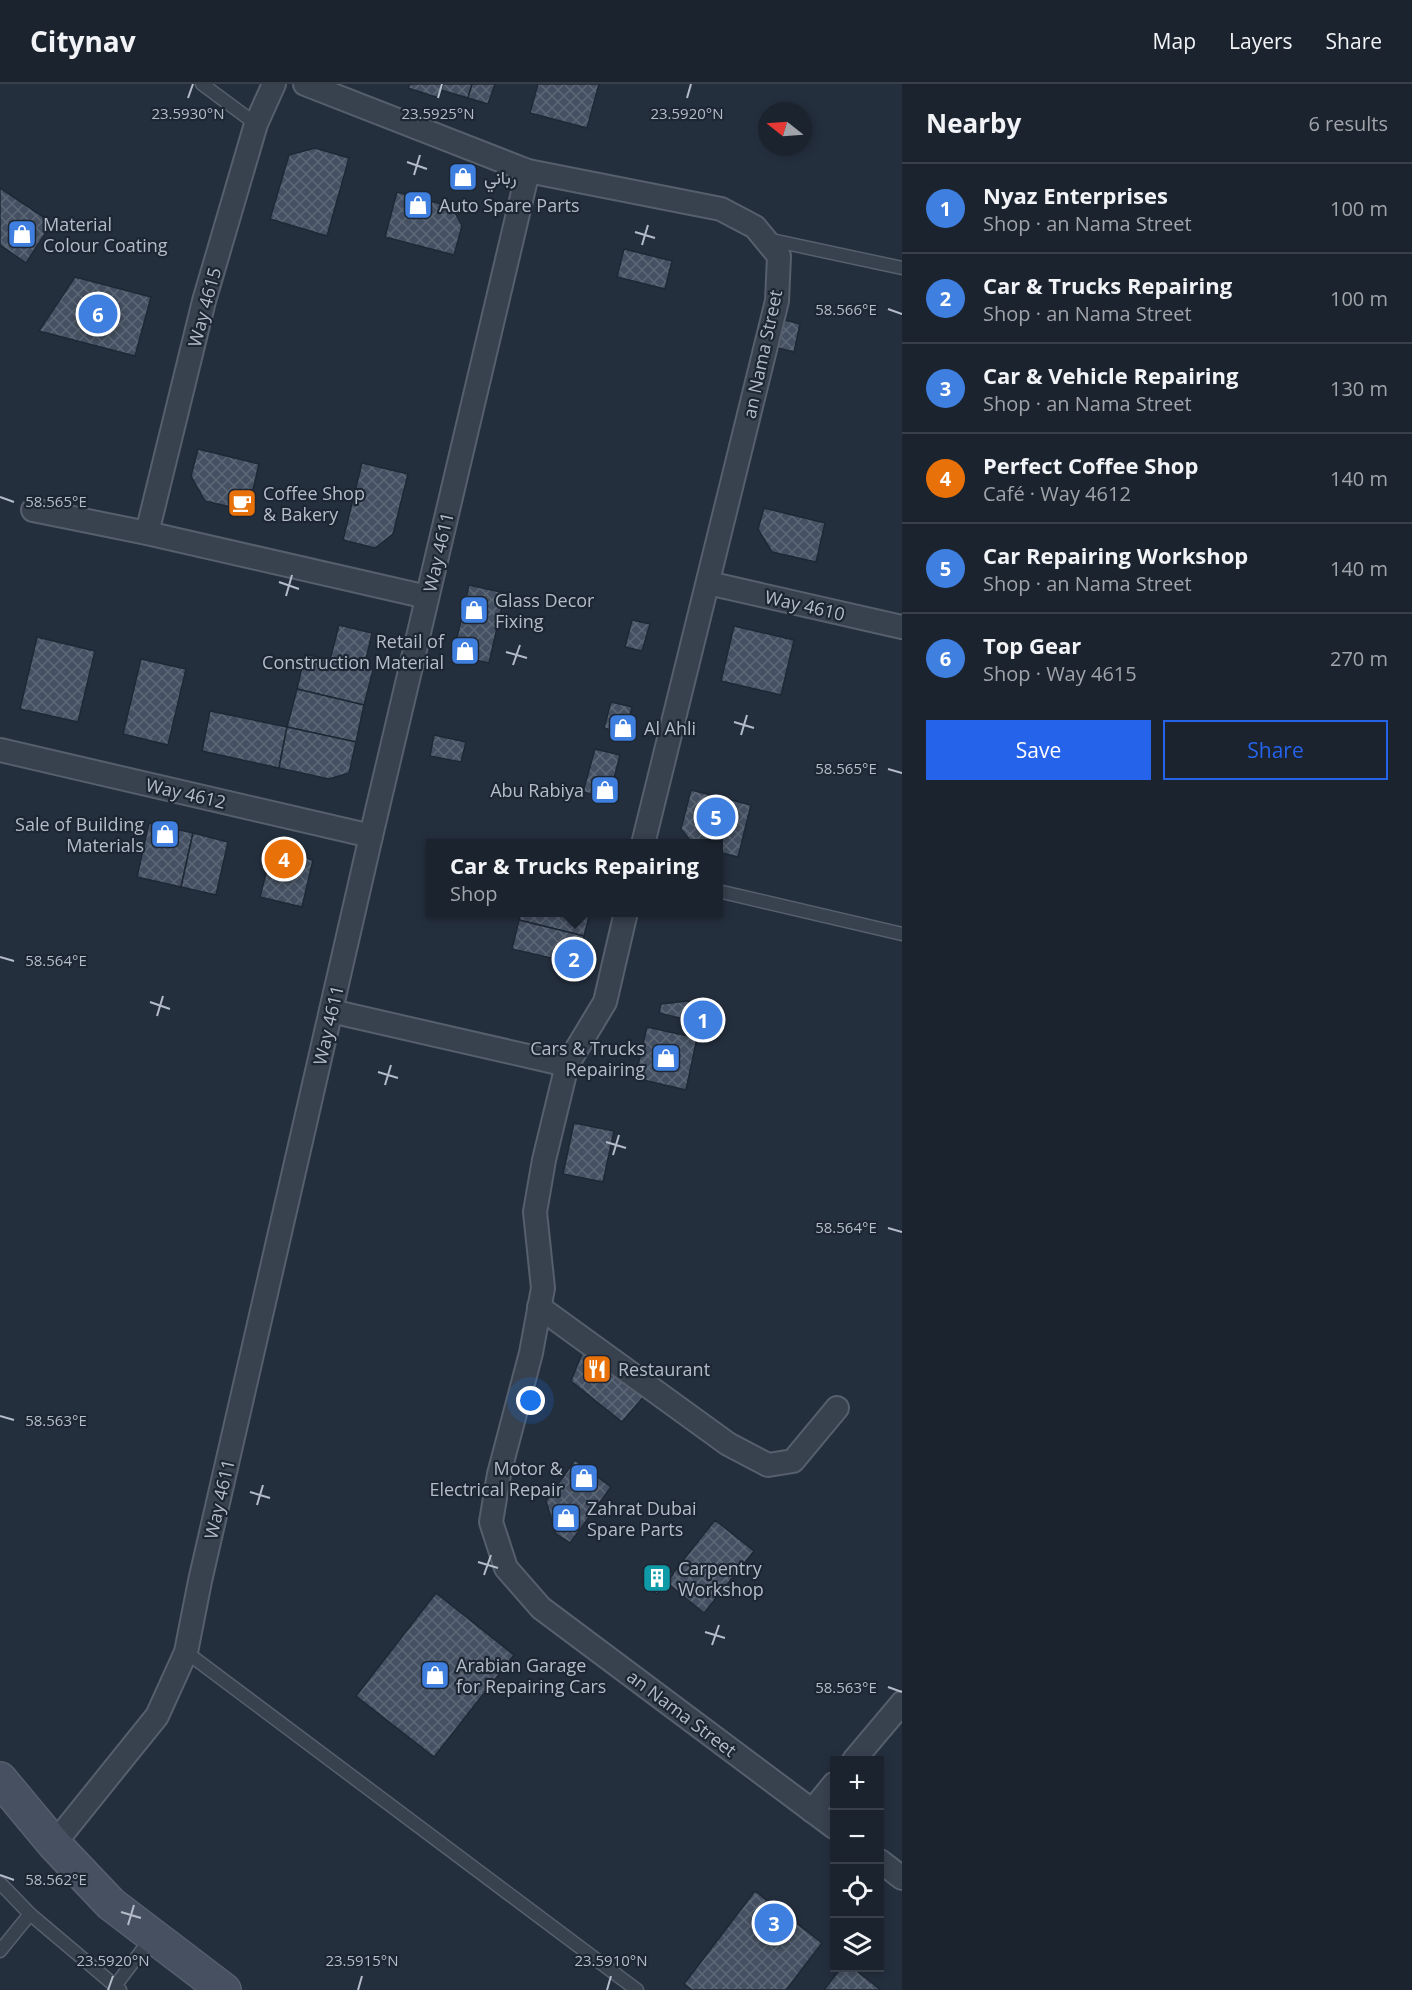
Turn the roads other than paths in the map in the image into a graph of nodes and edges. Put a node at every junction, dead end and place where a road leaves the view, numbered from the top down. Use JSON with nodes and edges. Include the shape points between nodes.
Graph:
{"nodes":[{"id":1,"x":202,"y":84,"type":"edge"},
{"id":2,"x":274,"y":84,"type":"edge"},
{"id":3,"x":305,"y":84,"type":"edge"},
{"id":4,"x":256,"y":124,"type":"junction"},
{"id":5,"x":528,"y":171,"type":"junction"},
{"id":6,"x":765,"y":239,"type":"junction"},
{"id":7,"x":902,"y":268,"type":"edge"},
{"id":8,"x":33,"y":510,"type":"dead end"},
{"id":9,"x":147,"y":533,"type":"junction"},
{"id":10,"x":708,"y":583,"type":"junction"},
{"id":11,"x":427,"y":597,"type":"junction"},
{"id":12,"x":902,"y":627,"type":"edge"},
{"id":13,"x":0,"y":750,"type":"edge"},
{"id":14,"x":371,"y":836,"type":"junction"},
{"id":15,"x":644,"y":839,"type":"edge"},
{"id":16,"x":723,"y":892,"type":"edge"},
{"id":17,"x":625,"y":917,"type":"edge"},
{"id":18,"x":902,"y":934,"type":"edge"},
{"id":19,"x":331,"y":1011,"type":"junction"},
{"id":20,"x":567,"y":1065,"type":"junction"},
{"id":21,"x":539,"y":1308,"type":"junction"},
{"id":22,"x":837,"y":1408,"type":"dead end"},
{"id":23,"x":186,"y":1652,"type":"junction"},
{"id":24,"x":902,"y":1703,"type":"edge"},
{"id":25,"x":858,"y":1756,"type":"edge"},
{"id":26,"x":0,"y":1779,"type":"edge"},
{"id":27,"x":830,"y":1789,"type":"edge"},
{"id":28,"x":812,"y":1811,"type":"junction"},
{"id":29,"x":830,"y":1824,"type":"edge"},
{"id":30,"x":54,"y":1845,"type":"junction"},
{"id":31,"x":883,"y":1864,"type":"edge"},
{"id":32,"x":902,"y":1878,"type":"edge"},
{"id":33,"x":0,"y":1883,"type":"edge"},
{"id":34,"x":30,"y":1914,"type":"junction"},
{"id":35,"x":153,"y":1936,"type":"junction"},
{"id":36,"x":0,"y":1951,"type":"edge"},
{"id":37,"x":117,"y":1988,"type":"edge"},
{"id":38,"x":224,"y":1990,"type":"edge"},
{"id":39,"x":637,"y":1990,"type":"edge"}],
"edges":[{"from":1,"to":4,"type":"lane"},
{"from":2,"to":4,"type":"street","name":"Way 4615"},
{"from":3,"to":5,"type":"street","name":"an Nama Street"},
{"from":4,"to":9,"type":"street","name":"Way 4615","via":[[204,302]]},
{"from":5,"to":6,"type":"street","name":"an Nama Street","via":[[721,209],[755,227]]},
{"from":5,"to":11,"type":"street","name":"Way 4611"},
{"from":6,"to":7,"type":"lane"},
{"from":6,"to":10,"type":"street","name":"an Nama Street","via":[[779,255],[777,301]]},
{"from":8,"to":9,"type":"street"},
{"from":9,"to":11,"type":"street"},
{"from":10,"to":12,"type":"street","name":"Way 4610"},
{"from":10,"to":15,"type":"street","name":"an Nama Street"},
{"from":11,"to":14,"type":"street","name":"Way 4611"},
{"from":13,"to":14,"type":"street","name":"Way 4612"},
{"from":14,"to":19,"type":"street","name":"Way 4611"},
{"from":16,"to":18,"type":"lane"},
{"from":17,"to":20,"type":"street","name":"an Nama Street","via":[[605,1002]]},
{"from":19,"to":20,"type":"street"},
{"from":19,"to":23,"type":"street","name":"Way 4611"},
{"from":20,"to":21,"type":"street","name":"an Nama Street","via":[[535,1212],[543,1288]]},
{"from":21,"to":22,"type":"street","via":[[728,1444],[768,1466],[793,1461]]},
{"from":21,"to":28,"type":"street","name":"an Nama Street","via":[[531,1353],[498,1474],[491,1522],[506,1568],[541,1608]]},
{"from":23,"to":30,"type":"street","name":"Way 4611","via":[[157,1716]]},
{"from":23,"to":39,"type":"lane"},
{"from":24,"to":25,"type":"street"},
{"from":26,"to":30,"type":"street"},
{"from":27,"to":28,"type":"street"},
{"from":28,"to":29,"type":"street","name":"an Nama Street"},
{"from":30,"to":35,"type":"street","via":[[111,1904]]},
{"from":31,"to":32,"type":"street"},
{"from":33,"to":34,"type":"lane"},
{"from":34,"to":36,"type":"lane"},
{"from":34,"to":37,"type":"lane"},
{"from":35,"to":37,"type":"lane"},
{"from":35,"to":38,"type":"street"}]}
